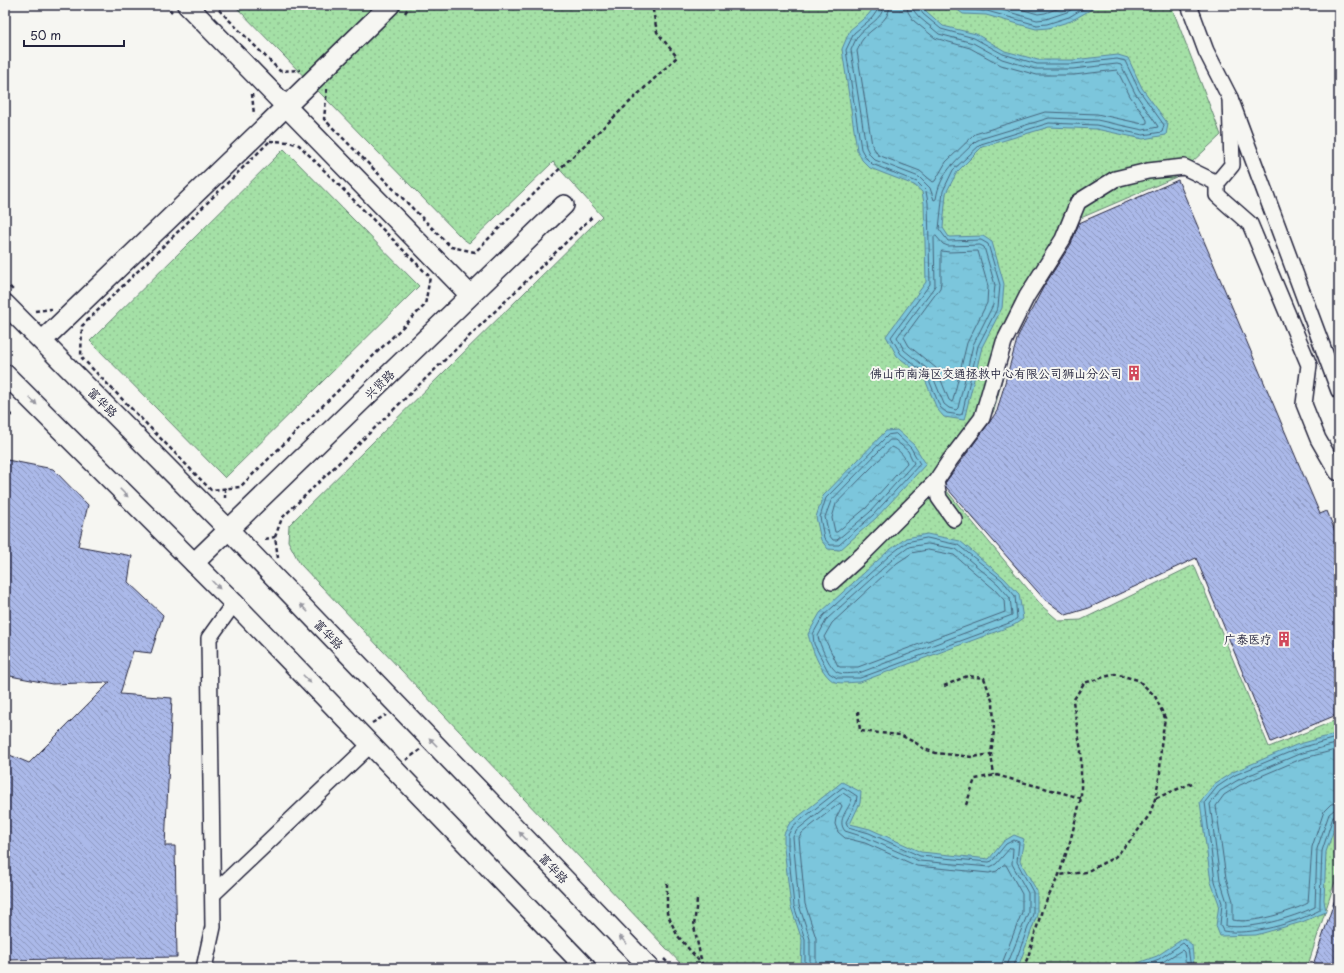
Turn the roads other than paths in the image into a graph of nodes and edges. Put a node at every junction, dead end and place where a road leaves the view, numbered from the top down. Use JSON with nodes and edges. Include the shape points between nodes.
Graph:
{"nodes":[{"id":1,"x":1189,"y":5,"type":"edge"},
{"id":2,"x":181,"y":10,"type":"edge"},
{"id":3,"x":396,"y":10,"type":"edge"},
{"id":4,"x":1230,"y":98,"type":"junction"},
{"id":5,"x":286,"y":107,"type":"junction"},
{"id":6,"x":1217,"y":182,"type":"junction"},
{"id":7,"x":564,"y":205,"type":"dead end"},
{"id":8,"x":470,"y":295,"type":"junction"},
{"id":9,"x":10,"y":298,"type":"edge"},
{"id":10,"x":42,"y":341,"type":"junction"},
{"id":11,"x":5,"y":374,"type":"edge"},
{"id":12,"x":1339,"y":391,"type":"edge"},
{"id":13,"x":1339,"y":473,"type":"edge"},
{"id":14,"x":936,"y":481,"type":"junction"},
{"id":15,"x":954,"y":519,"type":"dead end"},
{"id":16,"x":229,"y":530,"type":"junction"},
{"id":17,"x":194,"y":563,"type":"junction"},
{"id":18,"x":832,"y":582,"type":"dead end"},
{"id":19,"x":234,"y":603,"type":"junction"},
{"id":20,"x":370,"y":745,"type":"junction"},
{"id":21,"x":213,"y":894,"type":"junction"},
{"id":22,"x":656,"y":962,"type":"edge"},
{"id":23,"x":204,"y":968,"type":"edge"},
{"id":24,"x":586,"y":968,"type":"edge"}],
"edges":[{"from":1,"to":4,"type":"street","via":[[1206,51]]},
{"from":2,"to":5,"type":"street"},
{"from":3,"to":5,"type":"street"},
{"from":4,"to":6,"type":"street","via":[[1232,165]]},
{"from":4,"to":12,"type":"street"},
{"from":5,"to":8,"type":"street"},
{"from":5,"to":10,"type":"street"},
{"from":6,"to":13,"type":"street","via":[[1217,195],[1250,224],[1253,231],[1309,365],[1304,404],[1318,439]]},
{"from":6,"to":14,"type":"street","via":[[1184,167],[1148,171],[1115,179],[1078,202],[1063,239],[1027,296],[1004,342],[982,418]]},
{"from":7,"to":8,"type":"street","name":"兴贤路"},
{"from":8,"to":16,"type":"street","name":"兴贤路"},
{"from":9,"to":10,"type":"street","name":"富华路"},
{"from":10,"to":16,"type":"street","name":"富华路"},
{"from":11,"to":17,"type":"street","one_way":true},
{"from":14,"to":15,"type":"street","via":[[939,498]]},
{"from":14,"to":18,"type":"street"},
{"from":16,"to":17,"type":"street","name":"兴贤路"},
{"from":22,"to":16,"type":"street","name":"富华路","one_way":true},
{"from":17,"to":19,"type":"street","one_way":true},
{"from":19,"to":20,"type":"street","one_way":true},
{"from":19,"to":21,"type":"street","via":[[209,638]]},
{"from":20,"to":21,"type":"street"},
{"from":20,"to":24,"type":"street"},
{"from":21,"to":23,"type":"street","via":[[213,927]]}]}
